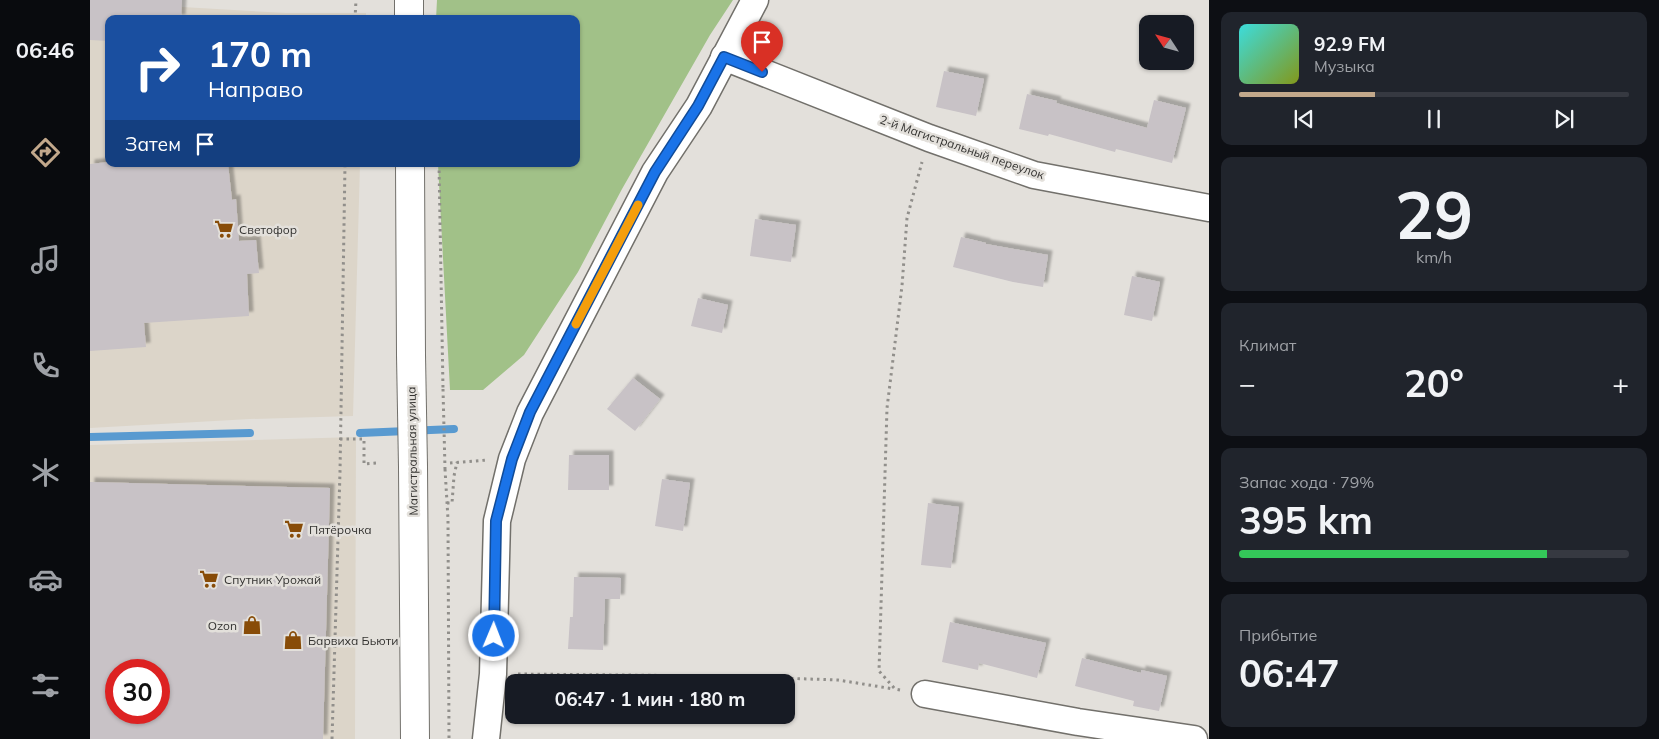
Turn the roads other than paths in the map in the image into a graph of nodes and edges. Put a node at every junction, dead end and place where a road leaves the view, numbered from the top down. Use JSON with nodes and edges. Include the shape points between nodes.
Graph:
{"nodes":[{"id":1,"x":409,"y":0,"type":"edge"},
{"id":2,"x":755,"y":0,"type":"edge"},
{"id":3,"x":410,"y":15,"type":"edge"},
{"id":4,"x":724,"y":57,"type":"junction"},
{"id":5,"x":410,"y":167,"type":"edge"},
{"id":6,"x":1209,"y":208,"type":"edge"},
{"id":7,"x":925,"y":694,"type":"road end"},
{"id":8,"x":415,"y":739,"type":"edge"},
{"id":9,"x":486,"y":739,"type":"edge"},
{"id":10,"x":1194,"y":739,"type":"edge"}],
"edges":[{"from":1,"to":3,"type":"main road"},
{"from":2,"to":4,"type":"street"},
{"from":4,"to":6,"type":"street","name":"2-й Магистральный переулок","via":[[929,138],[1034,174]]},
{"from":4,"to":9,"type":"street","via":[[698,106],[655,172],[530,412],[512,459],[496,521],[493,674]]},
{"from":5,"to":8,"type":"main road","name":"Магистральная улица","bridge":true},
{"from":7,"to":10,"type":"street"}]}
